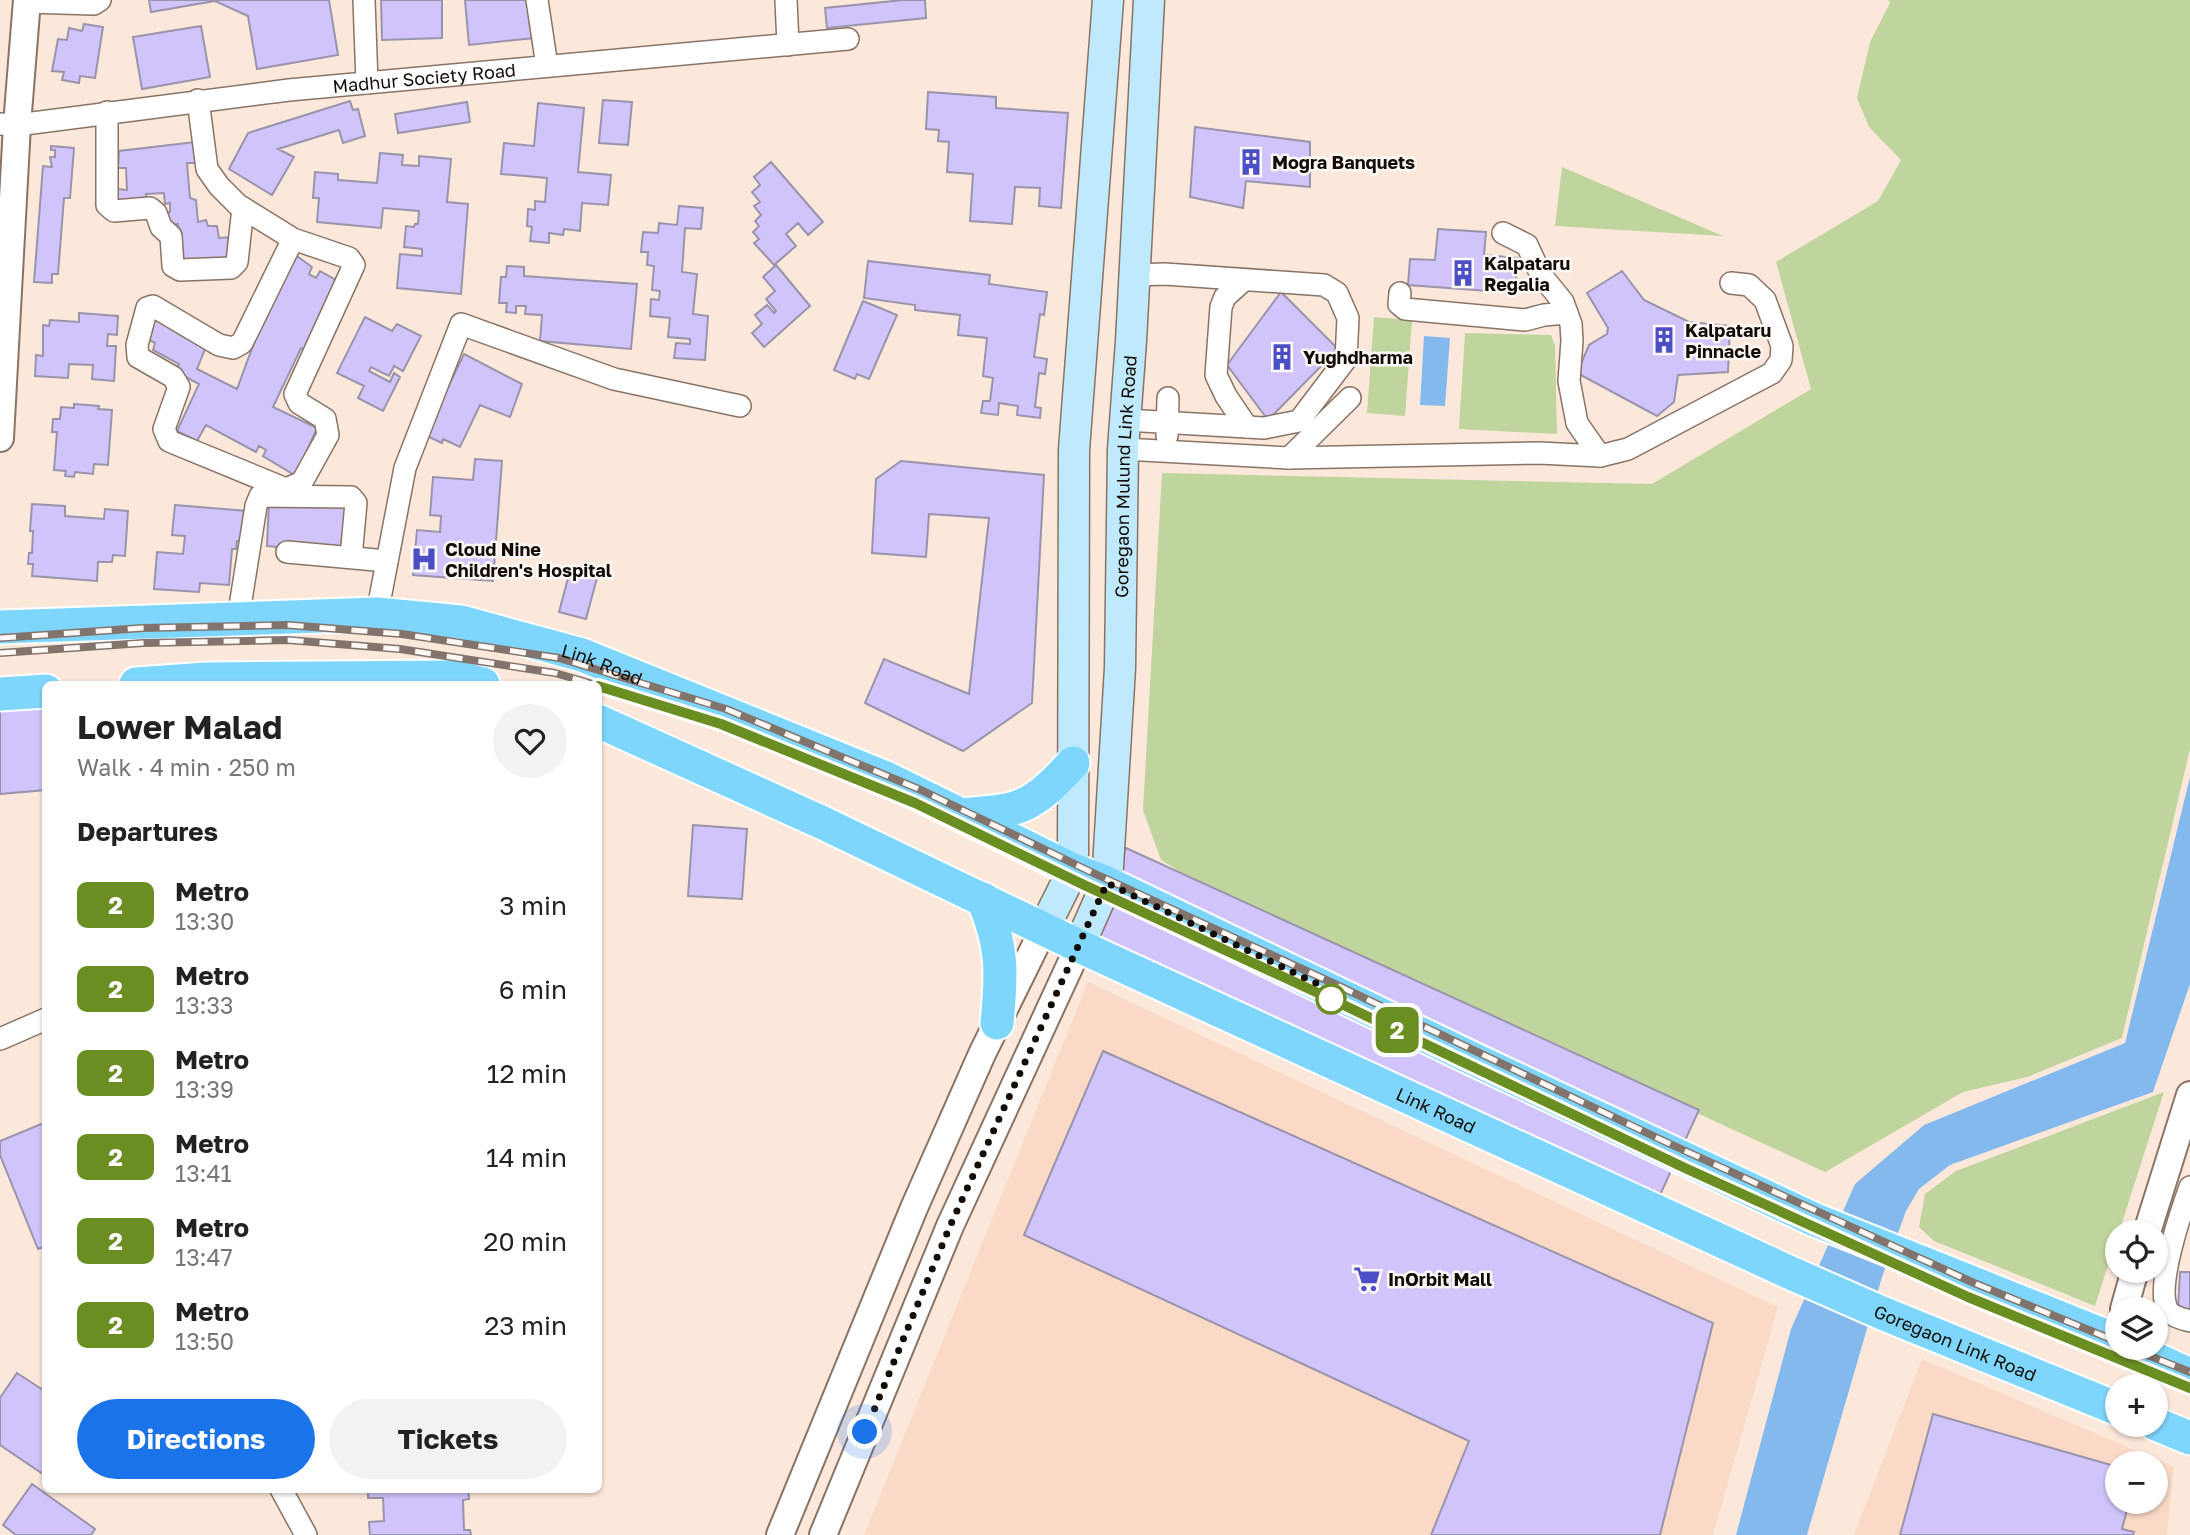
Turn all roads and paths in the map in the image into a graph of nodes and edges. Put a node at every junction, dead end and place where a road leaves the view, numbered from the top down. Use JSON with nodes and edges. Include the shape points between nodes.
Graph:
{"nodes":[{"id":1,"x":100,"y":0,"type":"edge"},
{"id":2,"x":364,"y":0,"type":"edge"},
{"id":3,"x":537,"y":0,"type":"edge"},
{"id":4,"x":786,"y":0,"type":"edge"},
{"id":5,"x":1108,"y":0,"type":"edge"},
{"id":6,"x":1149,"y":0,"type":"edge"},
{"id":7,"x":27,"y":1,"type":"edge"},
{"id":8,"x":848,"y":39,"type":"dead end"},
{"id":9,"x":788,"y":45,"type":"junction"},
{"id":10,"x":547,"y":66,"type":"junction"},
{"id":11,"x":1102,"y":70,"type":"junction"},
{"id":12,"x":1145,"y":74,"type":"junction"},
{"id":13,"x":367,"y":83,"type":"junction"},
{"id":14,"x":198,"y":100,"type":"junction"},
{"id":15,"x":107,"y":113,"type":"junction"},
{"id":16,"x":9,"y":124,"type":"edge"},
{"id":17,"x":243,"y":208,"type":"junction"},
{"id":18,"x":1503,"y":233,"type":"dead end"},
{"id":19,"x":293,"y":239,"type":"junction"},
{"id":20,"x":1135,"y":275,"type":"junction"},
{"id":21,"x":1244,"y":279,"type":"junction"},
{"id":22,"x":1731,"y":283,"type":"dead end"},
{"id":23,"x":1400,"y":293,"type":"dead end"},
{"id":24,"x":1567,"y":313,"type":"junction"},
{"id":25,"x":1168,"y":398,"type":"dead end"},
{"id":26,"x":1350,"y":398,"type":"dead end"},
{"id":27,"x":740,"y":406,"type":"dead end"},
{"id":28,"x":1240,"y":431,"type":"junction"},
{"id":29,"x":1124,"y":434,"type":"junction"},
{"id":30,"x":1167,"y":436,"type":"junction"},
{"id":31,"x":0,"y":438,"type":"edge"},
{"id":32,"x":1600,"y":456,"type":"junction"},
{"id":33,"x":1289,"y":458,"type":"junction"},
{"id":34,"x":287,"y":552,"type":"dead end"},
{"id":35,"x":351,"y":557,"type":"junction"},
{"id":36,"x":387,"y":561,"type":"junction"},
{"id":37,"x":377,"y":614,"type":"junction"},
{"id":38,"x":238,"y":619,"type":"junction"},
{"id":39,"x":0,"y":626,"type":"edge"},
{"id":40,"x":178,"y":681,"type":"edge"},
{"id":41,"x":471,"y":681,"type":"edge"},
{"id":42,"x":42,"y":691,"type":"edge"},
{"id":43,"x":0,"y":694,"type":"edge"},
{"id":44,"x":602,"y":723,"type":"edge"},
{"id":45,"x":1073,"y":763,"type":"junction"},
{"id":46,"x":961,"y":815,"type":"junction"},
{"id":47,"x":1073,"y":870,"type":"junction"},
{"id":48,"x":1107,"y":883,"type":"junction"},
{"id":49,"x":983,"y":899,"type":"junction"},
{"id":50,"x":1044,"y":928,"type":"junction"},
{"id":51,"x":1079,"y":946,"type":"junction"},
{"id":52,"x":42,"y":1021,"type":"edge"},
{"id":53,"x":997,"y":1023,"type":"junction"},
{"id":54,"x":0,"y":1039,"type":"edge"},
{"id":55,"x":1035,"y":1040,"type":"junction"},
{"id":56,"x":2190,"y":1095,"type":"edge"},
{"id":57,"x":2164,"y":1173,"type":"junction"},
{"id":58,"x":2190,"y":1181,"type":"edge"},
{"id":59,"x":2190,"y":1186,"type":"edge"},
{"id":60,"x":2150,"y":1220,"type":"edge"},
{"id":61,"x":1793,"y":1274,"type":"joint"},
{"id":62,"x":2190,"y":1321,"type":"edge"},
{"id":63,"x":2105,"y":1328,"type":"edge"},
{"id":64,"x":2165,"y":1360,"type":"edge"},
{"id":65,"x":2190,"y":1375,"type":"edge"},
{"id":66,"x":2105,"y":1404,"type":"edge"},
{"id":67,"x":2168,"y":1429,"type":"edge"},
{"id":68,"x":2190,"y":1438,"type":"edge"},
{"id":69,"x":283,"y":1493,"type":"edge"},
{"id":70,"x":306,"y":1535,"type":"edge"},
{"id":71,"x":780,"y":1535,"type":"edge"},
{"id":72,"x":823,"y":1535,"type":"edge"}],
"edges":[{"from":1,"to":7,"type":"street","via":[[94,4]]},
{"from":2,"to":13,"type":"street"},
{"from":3,"to":10,"type":"street"},
{"from":4,"to":9,"type":"street"},
{"from":5,"to":11,"type":"main road"},
{"from":6,"to":12,"type":"main road","name":"Goregaon Mulund Link Road"},
{"from":7,"to":16,"type":"street"},
{"from":8,"to":9,"type":"street","name":"Madhur Society Road"},
{"from":9,"to":10,"type":"street","name":"Madhur Society Road"},
{"from":10,"to":13,"type":"street","name":"Madhur Society Road"},
{"from":11,"to":12,"type":"main road"},
{"from":11,"to":45,"type":"main road","via":[[1074,450]]},
{"from":12,"to":20,"type":"main road","name":"Goregaon Mulund Link Road"},
{"from":13,"to":14,"type":"street","name":"Madhur Society Road"},
{"from":14,"to":15,"type":"street","name":"Madhur Society Road"},
{"from":14,"to":17,"type":"street","via":[[207,169]]},
{"from":15,"to":16,"type":"street","name":"Madhur Society Road"},
{"from":15,"to":17,"type":"street","via":[[107,205],[114,211],[150,208],[156,212],[161,228],[171,236],[173,266],[180,270],[231,268],[237,262]]},
{"from":16,"to":31,"type":"street"},
{"from":17,"to":19,"type":"street"},
{"from":18,"to":24,"type":"street","via":[[1527,245]]},
{"from":19,"to":19,"type":"street","via":[[242,343],[233,348],[219,345],[153,306],[147,308],[137,345],[138,357],[173,377],[179,387],[164,429],[169,441],[286,489],[302,482],[328,435],[325,419],[299,403],[295,394],[354,265],[349,258]]},
{"from":20,"to":21,"type":"street"},
{"from":20,"to":29,"type":"main road","name":"Goregaon Mulund Link Road"},
{"from":21,"to":28,"type":"street","via":[[1221,307],[1216,375]]},
{"from":21,"to":28,"type":"street","via":[[1324,285],[1337,293],[1348,318],[1346,359],[1299,421]]},
{"from":22,"to":32,"type":"street","via":[[1749,285],[1765,300],[1782,346],[1781,360],[1772,373],[1628,449]]},
{"from":23,"to":24,"type":"street","via":[[1399,304],[1405,309],[1525,320]]},
{"from":24,"to":32,"type":"street","via":[[1572,341],[1569,381],[1577,423]]},
{"from":25,"to":30,"type":"street"},
{"from":26,"to":33,"type":"street"},
{"from":27,"to":36,"type":"street","via":[[614,379],[461,324],[405,468]]},
{"from":28,"to":30,"type":"street"},
{"from":29,"to":30,"type":"street"},
{"from":29,"to":30,"type":"street"},
{"from":29,"to":48,"type":"main road","name":"Goregaon Mulund Link Road","via":[[1120,668]]},
{"from":30,"to":33,"type":"street"},
{"from":32,"to":33,"type":"street"},
{"from":34,"to":35,"type":"street"},
{"from":35,"to":36,"type":"street"},
{"from":35,"to":38,"type":"street","via":[[356,503],[351,497],[260,496]]},
{"from":36,"to":37,"type":"street"},
{"from":37,"to":38,"type":"main road","name":"Link Road"},
{"from":37,"to":46,"type":"main road","name":"Link Road","via":[[461,622],[582,655],[886,778]]},
{"from":38,"to":39,"type":"main road","name":"Link Road"},
{"from":40,"to":41,"type":"main road","via":[[456,677]]},
{"from":42,"to":43,"type":"main road"},
{"from":44,"to":49,"type":"main road"},
{"from":45,"to":46,"type":"main road","via":[[1038,797],[1013,809]]},
{"from":45,"to":47,"type":"main road"},
{"from":46,"to":47,"type":"main road","name":"Link Road"},
{"from":47,"to":48,"type":"main road","name":"Link Road"},
{"from":47,"to":50,"type":"main road"},
{"from":48,"to":51,"type":"main road","name":"Goregaon Mulund Link Road"},
{"from":48,"to":63,"type":"main road","name":"Link Road","via":[[1813,1219]]},
{"from":49,"to":50,"type":"main road"},
{"from":49,"to":53,"type":"main road","via":[[999,950]]},
{"from":50,"to":51,"type":"main road"},
{"from":50,"to":53,"type":"street"},
{"from":51,"to":55,"type":"street"},
{"from":51,"to":61,"type":"main road","name":"Link Road"},
{"from":52,"to":54,"type":"street"},
{"from":53,"to":55,"type":"street"},
{"from":53,"to":71,"type":"street","via":[[914,1208]]},
{"from":55,"to":72,"type":"street","via":[[950,1226]]},
{"from":56,"to":57,"type":"street"},
{"from":57,"to":58,"type":"street"},
{"from":57,"to":60,"type":"street"},
{"from":59,"to":62,"type":"street","via":[[2172,1238],[2165,1288],[2166,1308]]},
{"from":61,"to":66,"type":"main road","name":"Goregaon Link Road"},
{"from":64,"to":65,"type":"main road","name":"Link Road"},
{"from":67,"to":68,"type":"main road"},
{"from":69,"to":70,"type":"street"}]}
